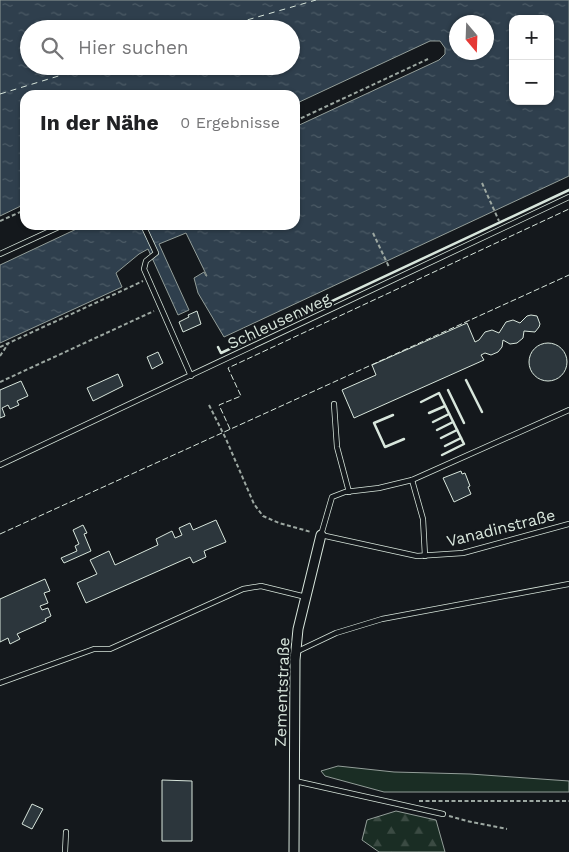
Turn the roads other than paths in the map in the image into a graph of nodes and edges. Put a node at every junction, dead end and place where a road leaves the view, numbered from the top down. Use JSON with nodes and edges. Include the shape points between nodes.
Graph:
{"nodes":[{"id":1,"x":569,"y":197,"type":"edge"},
{"id":2,"x":52,"y":230,"type":"edge"},
{"id":3,"x":145,"y":230,"type":"edge"},
{"id":4,"x":0,"y":254,"type":"edge"},
{"id":5,"x":191,"y":376,"type":"junction"},
{"id":6,"x":334,"y":404,"type":"dead end"},
{"id":7,"x":569,"y":410,"type":"edge"},
{"id":8,"x":0,"y":465,"type":"edge"},
{"id":9,"x":412,"y":480,"type":"junction"},
{"id":10,"x":349,"y":492,"type":"junction"},
{"id":11,"x":569,"y":524,"type":"edge"},
{"id":12,"x":321,"y":535,"type":"junction"},
{"id":13,"x":425,"y":556,"type":"junction"},
{"id":14,"x":569,"y":584,"type":"edge"},
{"id":15,"x":306,"y":597,"type":"junction"},
{"id":16,"x":296,"y":652,"type":"junction"},
{"id":17,"x":0,"y":683,"type":"edge"},
{"id":18,"x":295,"y":781,"type":"junction"},
{"id":19,"x":443,"y":814,"type":"road end"},
{"id":20,"x":66,"y":832,"type":"dead end"},
{"id":21,"x":66,"y":852,"type":"edge"},
{"id":22,"x":294,"y":852,"type":"edge"}],
"edges":[{"from":1,"to":5,"type":"lane","name":"Schleusenweg"},
{"from":2,"to":4,"type":"lane"},
{"from":3,"to":5,"type":"lane","via":[[156,253],[146,261],[144,268]]},
{"from":5,"to":8,"type":"lane","name":"Schleusenweg"},
{"from":6,"to":10,"type":"lane","via":[[337,447]]},
{"from":7,"to":9,"type":"lane"},
{"from":9,"to":10,"type":"lane"},
{"from":9,"to":13,"type":"lane","via":[[423,519]]},
{"from":10,"to":12,"type":"lane","via":[[332,497]]},
{"from":11,"to":13,"type":"lane","name":"Vanadinstraße","via":[[463,553]]},
{"from":12,"to":13,"type":"lane","name":"Vanadinstraße"},
{"from":12,"to":15,"type":"street","name":"Zementstraße"},
{"from":14,"to":16,"type":"lane","via":[[382,619],[336,633]]},
{"from":15,"to":16,"type":"street","name":"Zementstraße"},
{"from":15,"to":17,"type":"lane","via":[[261,586],[243,588],[110,649],[94,649]]},
{"from":16,"to":18,"type":"street","name":"Zementstraße"},
{"from":18,"to":19,"type":"lane"},
{"from":18,"to":22,"type":"street","name":"Zementstraße"},
{"from":20,"to":21,"type":"lane"}]}
